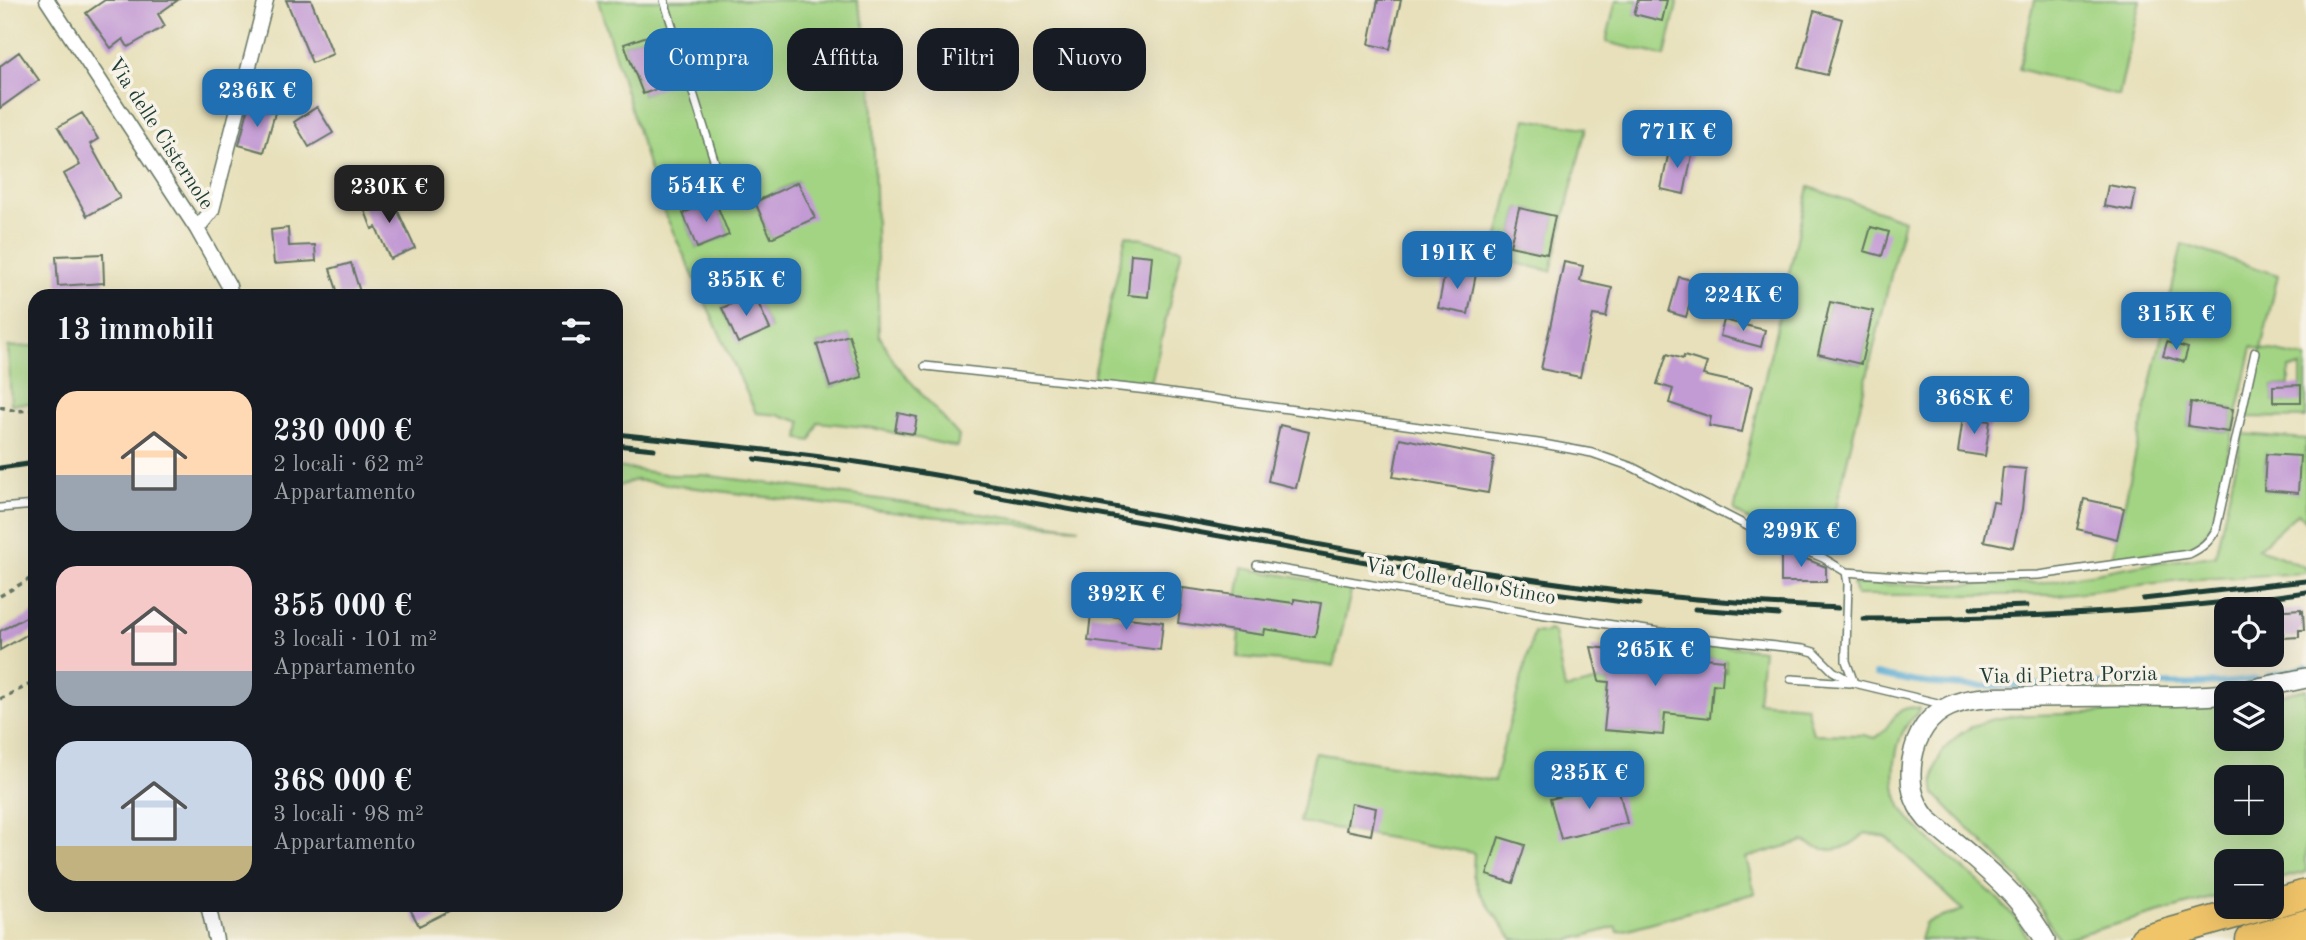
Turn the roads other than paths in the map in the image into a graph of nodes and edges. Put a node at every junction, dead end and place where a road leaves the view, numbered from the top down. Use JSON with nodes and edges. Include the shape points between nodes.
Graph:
{"nodes":[{"id":1,"x":47,"y":0,"type":"edge"},
{"id":2,"x":266,"y":0,"type":"edge"},
{"id":3,"x":664,"y":0,"type":"edge"},
{"id":4,"x":721,"y":182,"type":"dead end"},
{"id":5,"x":197,"y":229,"type":"junction"},
{"id":6,"x":230,"y":289,"type":"edge"},
{"id":7,"x":2255,"y":352,"type":"dead end"},
{"id":8,"x":925,"y":366,"type":"dead end"},
{"id":9,"x":28,"y":506,"type":"edge"},
{"id":10,"x":0,"y":508,"type":"edge"},
{"id":11,"x":1257,"y":565,"type":"dead end"},
{"id":12,"x":1846,"y":572,"type":"junction"},
{"id":13,"x":2306,"y":678,"type":"edge"},
{"id":14,"x":1791,"y":679,"type":"dead end"},
{"id":15,"x":1854,"y":683,"type":"junction"},
{"id":16,"x":2284,"y":683,"type":"edge"},
{"id":17,"x":2214,"y":695,"type":"edge"},
{"id":18,"x":1950,"y":706,"type":"junction"},
{"id":19,"x":2306,"y":894,"type":"edge"},
{"id":20,"x":2284,"y":900,"type":"edge"},
{"id":21,"x":210,"y":912,"type":"edge"},
{"id":22,"x":2218,"y":919,"type":"edge"},
{"id":23,"x":2306,"y":924,"type":"edge"},
{"id":24,"x":2042,"y":934,"type":"edge"},
{"id":25,"x":216,"y":940,"type":"edge"},
{"id":26,"x":2144,"y":940,"type":"edge"},
{"id":27,"x":2250,"y":940,"type":"edge"}],
"edges":[{"from":1,"to":5,"type":"street","name":"Via delle Cisternole"},
{"from":2,"to":5,"type":"street","via":[[212,210]]},
{"from":3,"to":4,"type":"lane"},
{"from":5,"to":6,"type":"street","name":"Via delle Cisternole"},
{"from":7,"to":12,"type":"lane","via":[[2216,530],[2200,549],[2038,575],[1924,578]]},
{"from":8,"to":12,"type":"lane","via":[[1136,388],[1577,449],[1642,471]]},
{"from":9,"to":10,"type":"lane"},
{"from":11,"to":15,"type":"lane","name":"Via Colle dello Stinco","via":[[1539,614],[1803,649],[1814,652]]},
{"from":12,"to":15,"type":"lane","bridge":true,"via":[[1846,661]]},
{"from":13,"to":16,"type":"street"},
{"from":14,"to":15,"type":"lane"},
{"from":15,"to":18,"type":"lane","name":"Via Colle dello Stinco"},
{"from":17,"to":18,"type":"street","name":"Via di Pietra Porzia","via":[[1991,698]]},
{"from":18,"to":24,"type":"street","name":"Via di Pietra Porzia","via":[[1932,718],[1919,736],[1911,771],[1914,800],[1927,819],[2003,882]]},
{"from":19,"to":20,"type":"highway"},
{"from":21,"to":25,"type":"street"},
{"from":22,"to":26,"type":"highway"},
{"from":23,"to":27,"type":"highway"}]}
